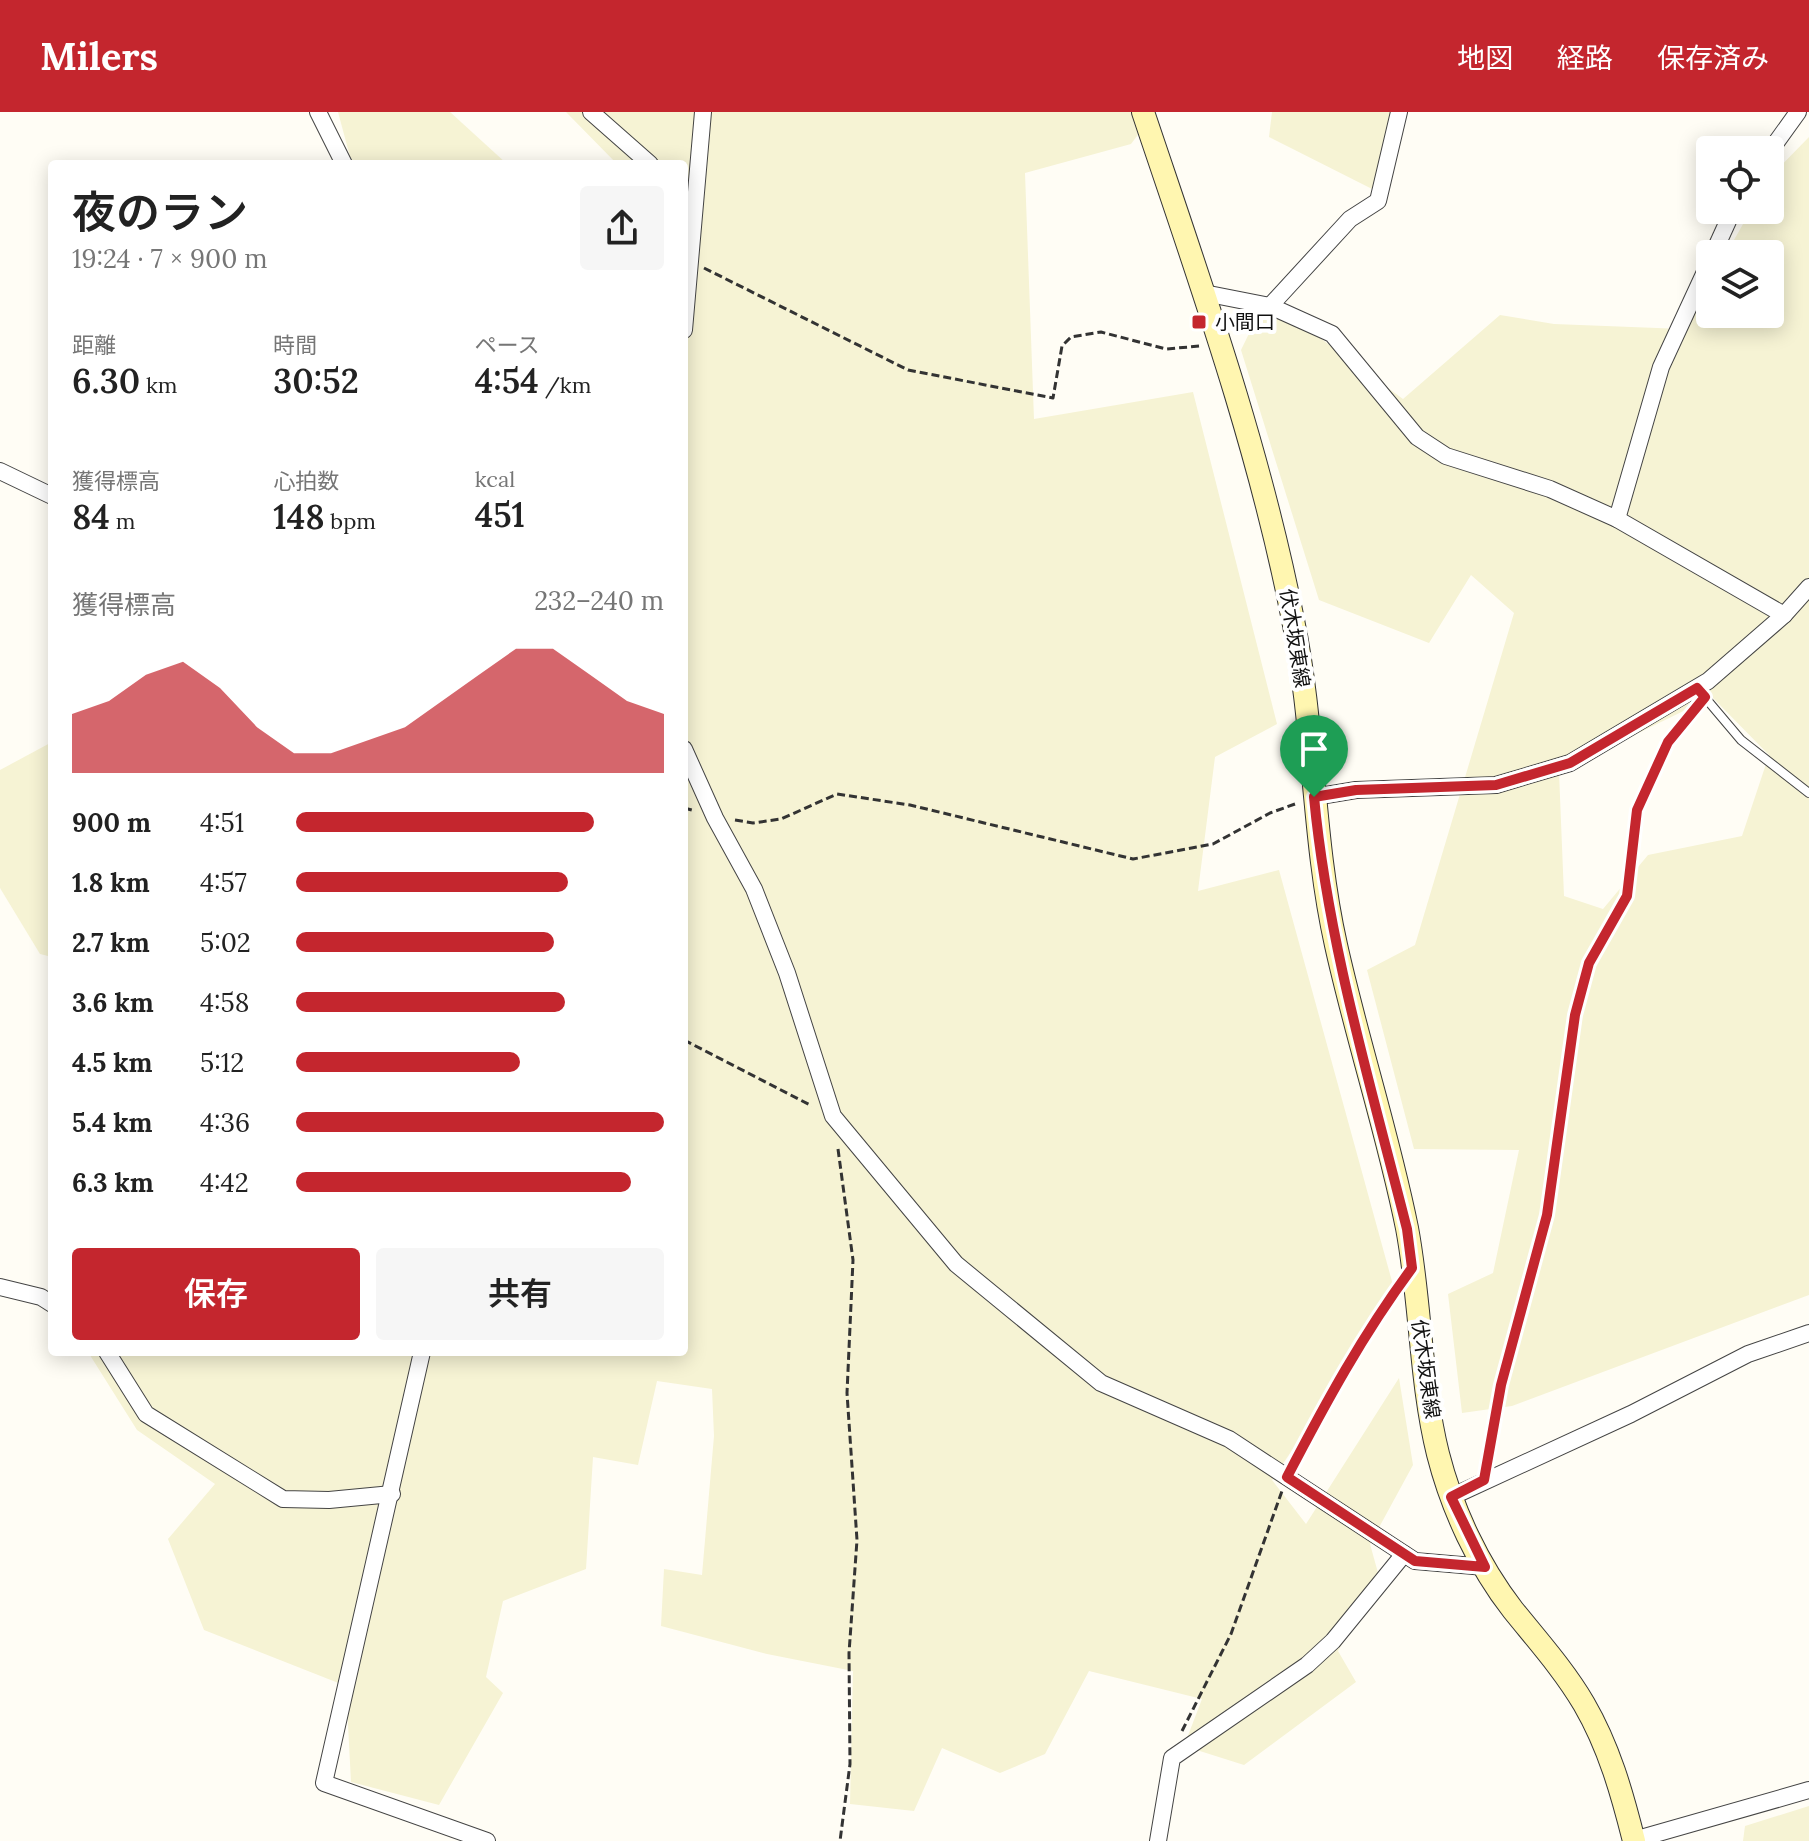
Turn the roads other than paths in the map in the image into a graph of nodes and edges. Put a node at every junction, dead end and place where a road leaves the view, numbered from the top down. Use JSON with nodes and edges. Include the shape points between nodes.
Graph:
{"nodes":[{"id":1,"x":318,"y":112,"type":"edge"},
{"id":2,"x":591,"y":112,"type":"edge"},
{"id":3,"x":703,"y":112,"type":"edge"},
{"id":4,"x":1143,"y":112,"type":"edge"},
{"id":5,"x":1399,"y":112,"type":"edge"},
{"id":6,"x":1798,"y":112,"type":"edge"},
{"id":7,"x":1781,"y":136,"type":"edge"},
{"id":8,"x":342,"y":160,"type":"edge"},
{"id":9,"x":645,"y":160,"type":"edge"},
{"id":10,"x":689,"y":197,"type":"edge"},
{"id":11,"x":688,"y":291,"type":"edge"},
{"id":12,"x":1696,"y":291,"type":"edge"},
{"id":13,"x":1204,"y":293,"type":"junction"},
{"id":14,"x":1270,"y":306,"type":"junction"},
{"id":15,"x":0,"y":471,"type":"edge"},
{"id":16,"x":48,"y":494,"type":"edge"},
{"id":17,"x":1617,"y":519,"type":"junction"},
{"id":18,"x":1809,"y":587,"type":"edge"},
{"id":19,"x":1784,"y":615,"type":"junction"},
{"id":20,"x":1701,"y":693,"type":"junction"},
{"id":21,"x":688,"y":758,"type":"edge"},
{"id":22,"x":1809,"y":793,"type":"edge"},
{"id":23,"x":1314,"y":797,"type":"junction"},
{"id":24,"x":0,"y":1287,"type":"edge"},
{"id":25,"x":48,"y":1301,"type":"edge"},
{"id":26,"x":1809,"y":1333,"type":"edge"},
{"id":27,"x":110,"y":1356,"type":"edge"},
{"id":28,"x":421,"y":1356,"type":"edge"},
{"id":29,"x":392,"y":1494,"type":"junction"},
{"id":30,"x":1451,"y":1497,"type":"junction"},
{"id":31,"x":1404,"y":1554,"type":"junction"},
{"id":32,"x":1485,"y":1567,"type":"junction"},
{"id":33,"x":1809,"y":1790,"type":"edge"},
{"id":34,"x":487,"y":1841,"type":"edge"},
{"id":35,"x":1158,"y":1841,"type":"edge"},
{"id":36,"x":1634,"y":1841,"type":"edge"}],
"edges":[{"from":1,"to":8,"type":"street"},
{"from":2,"to":9,"type":"street"},
{"from":3,"to":10,"type":"street"},
{"from":4,"to":13,"type":"main road","name":"伏木坂東線"},
{"from":5,"to":14,"type":"street","via":[[1378,201],[1350,219]]},
{"from":6,"to":7,"type":"street"},
{"from":10,"to":11,"type":"street"},
{"from":12,"to":17,"type":"street","via":[[1661,367]]},
{"from":13,"to":14,"type":"street"},
{"from":13,"to":23,"type":"main road","name":"伏木坂東線","via":[[1267,502],[1285,581],[1304,688]]},
{"from":14,"to":17,"type":"street","via":[[1332,334],[1417,437],[1446,456],[1550,489]]},
{"from":15,"to":16,"type":"street"},
{"from":17,"to":19,"type":"street"},
{"from":18,"to":19,"type":"street"},
{"from":19,"to":20,"type":"street"},
{"from":20,"to":22,"type":"lane","via":[[1741,740]]},
{"from":20,"to":23,"type":"street","via":[[1570,763],[1496,785],[1356,790]]},
{"from":21,"to":31,"type":"street","via":[[754,889],[833,1116],[956,1264],[1101,1383],[1229,1439]]},
{"from":23,"to":30,"type":"main road","name":"伏木坂東線","via":[[1320,868],[1336,945],[1407,1229],[1437,1450]]},
{"from":24,"to":25,"type":"street"},
{"from":26,"to":30,"type":"street","via":[[1748,1354]]},
{"from":27,"to":29,"type":"street","via":[[146,1414],[283,1499]]},
{"from":28,"to":29,"type":"street"},
{"from":29,"to":34,"type":"street","via":[[324,1783]]},
{"from":30,"to":32,"type":"main road","name":"伏木坂東線"},
{"from":31,"to":32,"type":"street","via":[[1415,1561]]},
{"from":31,"to":35,"type":"street","via":[[1307,1665],[1172,1758]]},
{"from":32,"to":36,"type":"main road","name":"伏木坂東線","via":[[1584,1703],[1607,1748]]},
{"from":33,"to":36,"type":"street"}]}
